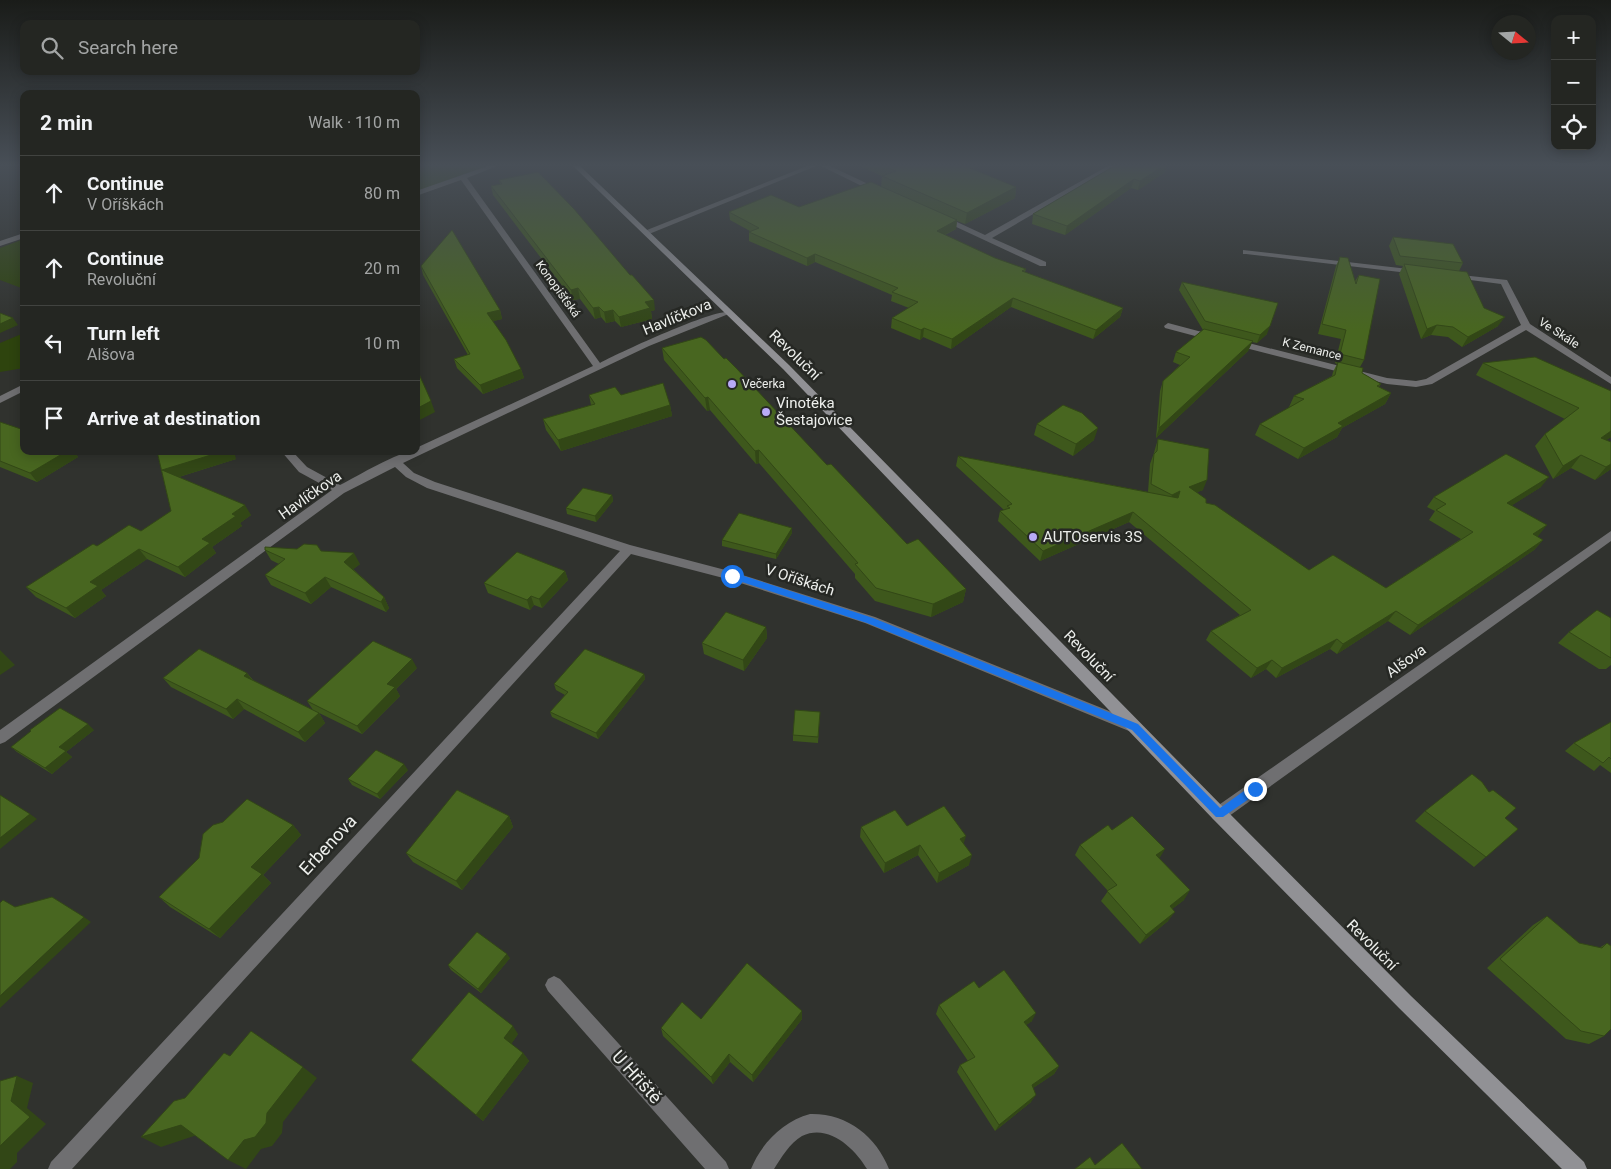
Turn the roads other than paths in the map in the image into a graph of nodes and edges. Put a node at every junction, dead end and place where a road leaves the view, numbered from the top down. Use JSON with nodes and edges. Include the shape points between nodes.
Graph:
{"nodes":[{"id":1,"x":493,"y":221,"type":"edge"},
{"id":2,"x":634,"y":221,"type":"edge"},
{"id":3,"x":675,"y":221,"type":"edge"},
{"id":4,"x":947,"y":221,"type":"edge"},
{"id":5,"x":1017,"y":221,"type":"edge"},
{"id":6,"x":646,"y":232,"type":"junction"},
{"id":7,"x":20,"y":236,"type":"edge"},
{"id":8,"x":986,"y":238,"type":"junction"},
{"id":9,"x":0,"y":244,"type":"edge"},
{"id":10,"x":1246,"y":252,"type":"dead end"},
{"id":11,"x":1043,"y":264,"type":"dead end"},
{"id":12,"x":1424,"y":273,"type":"edge"},
{"id":13,"x":1444,"y":275,"type":"edge"},
{"id":14,"x":727,"y":313,"type":"junction"},
{"id":15,"x":1168,"y":326,"type":"dead end"},
{"id":16,"x":1526,"y":326,"type":"junction"},
{"id":17,"x":598,"y":367,"type":"junction"},
{"id":18,"x":1611,"y":381,"type":"edge"},
{"id":19,"x":20,"y":389,"type":"edge"},
{"id":20,"x":0,"y":400,"type":"edge"},
{"id":21,"x":420,"y":449,"type":"edge"},
{"id":22,"x":289,"y":455,"type":"edge"},
{"id":23,"x":408,"y":455,"type":"edge"},
{"id":24,"x":395,"y":461,"type":"junction"},
{"id":25,"x":340,"y":490,"type":"junction"},
{"id":26,"x":1611,"y":535,"type":"edge"},
{"id":27,"x":628,"y":549,"type":"junction"},
{"id":28,"x":1135,"y":727,"type":"junction"},
{"id":29,"x":0,"y":738,"type":"edge"},
{"id":30,"x":1219,"y":814,"type":"junction"},
{"id":31,"x":554,"y":984,"type":"dead end"},
{"id":32,"x":58,"y":1169,"type":"edge"},
{"id":33,"x":719,"y":1169,"type":"edge"},
{"id":34,"x":761,"y":1169,"type":"edge"},
{"id":35,"x":879,"y":1169,"type":"edge"},
{"id":36,"x":1578,"y":1169,"type":"edge"}],
"edges":[{"from":1,"to":17,"type":"street","name":"Konopišťská"},
{"from":2,"to":6,"type":"street","name":"Revoluční"},
{"from":3,"to":6,"type":"street"},
{"from":4,"to":8,"type":"street"},
{"from":5,"to":8,"type":"street"},
{"from":6,"to":14,"type":"street","name":"Revoluční"},
{"from":7,"to":9,"type":"street"},
{"from":8,"to":11,"type":"street"},
{"from":10,"to":12,"type":"street"},
{"from":13,"to":16,"type":"street","name":"Ve Skále","via":[[1504,282]]},
{"from":14,"to":17,"type":"street","name":"Havlíčkova","via":[[701,321]]},
{"from":14,"to":28,"type":"street","name":"Revoluční","via":[[786,367]]},
{"from":15,"to":16,"type":"street","name":"K Zemance","via":[[1388,381],[1416,384],[1430,382]]},
{"from":16,"to":18,"type":"street","name":"Ve Skále"},
{"from":17,"to":21,"type":"street","name":"Havlíčkova"},
{"from":19,"to":20,"type":"street"},
{"from":22,"to":25,"type":"street","via":[[306,472]]},
{"from":23,"to":24,"type":"street","name":"Havlíčkova"},
{"from":24,"to":25,"type":"street","name":"Havlíčkova"},
{"from":24,"to":27,"type":"street","name":"V Oříškách","via":[[410,475],[431,485]]},
{"from":25,"to":29,"type":"street","name":"Havlíčkova"},
{"from":26,"to":30,"type":"street","name":"Alšova"},
{"from":27,"to":28,"type":"street","name":"V Oříškách","via":[[732,576],[870,620]]},
{"from":27,"to":32,"type":"street","name":"Erbenova"},
{"from":28,"to":30,"type":"street","name":"Revoluční"},
{"from":30,"to":36,"type":"street","name":"Revoluční","via":[[1405,1002]]},
{"from":31,"to":33,"type":"street","name":"U Hřiště"},
{"from":34,"to":35,"type":"street","via":[[795,1129],[811,1124],[843,1130],[858,1140]]}]}
